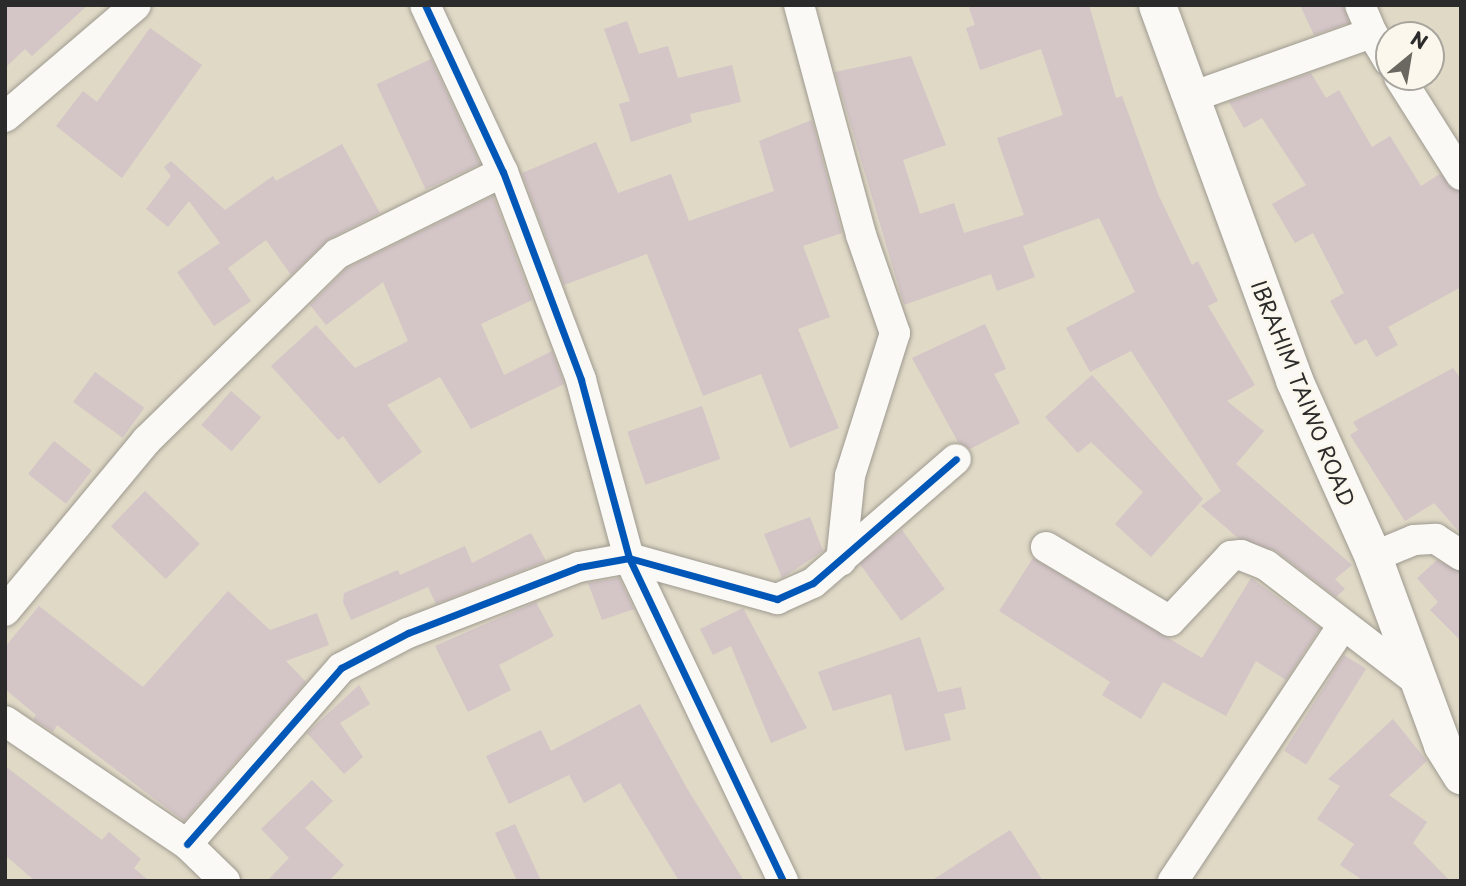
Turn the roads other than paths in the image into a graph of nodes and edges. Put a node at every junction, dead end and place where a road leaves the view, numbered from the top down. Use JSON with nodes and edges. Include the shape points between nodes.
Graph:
{"nodes":[{"id":1,"x":136,"y":5,"type":"edge"},
{"id":2,"x":425,"y":5,"type":"edge"},
{"id":3,"x":799,"y":5,"type":"edge"},
{"id":4,"x":1157,"y":5,"type":"edge"},
{"id":5,"x":1360,"y":5,"type":"edge"},
{"id":6,"x":1372,"y":33,"type":"junction"},
{"id":7,"x":1375,"y":38,"type":"edge"},
{"id":8,"x":1408,"y":91,"type":"edge"},
{"id":9,"x":1189,"y":98,"type":"junction"},
{"id":10,"x":5,"y":117,"type":"edge"},
{"id":11,"x":503,"y":173,"type":"junction"},
{"id":12,"x":1461,"y":175,"type":"edge"},
{"id":13,"x":956,"y":459,"type":"dead end"},
{"id":14,"x":1046,"y":547,"type":"dead end"},
{"id":15,"x":1461,"y":555,"type":"edge"},
{"id":16,"x":1373,"y":557,"type":"junction"},
{"id":17,"x":629,"y":558,"type":"junction"},
{"id":18,"x":841,"y":561,"type":"junction"},
{"id":19,"x":5,"y":611,"type":"edge"},
{"id":20,"x":1342,"y":627,"type":"junction"},
{"id":21,"x":1416,"y":680,"type":"junction"},
{"id":22,"x":5,"y":721,"type":"edge"},
{"id":23,"x":1461,"y":776,"type":"edge"},
{"id":24,"x":187,"y":844,"type":"junction"},
{"id":25,"x":225,"y":881,"type":"edge"},
{"id":26,"x":783,"y":881,"type":"edge"},
{"id":27,"x":1173,"y":881,"type":"edge"}],
"edges":[{"from":1,"to":10,"type":"street"},
{"from":2,"to":11,"type":"street"},
{"from":3,"to":18,"type":"street","via":[[861,235],[895,332],[850,476]]},
{"from":4,"to":9,"type":"main road","name":"IBRAHIM TAIWO ROAD"},
{"from":5,"to":6,"type":"street"},
{"from":6,"to":7,"type":"street"},
{"from":6,"to":9,"type":"street"},
{"from":8,"to":12,"type":"street"},
{"from":9,"to":16,"type":"main road","name":"IBRAHIM TAIWO ROAD","via":[[1294,380]]},
{"from":11,"to":17,"type":"street","via":[[581,380]]},
{"from":11,"to":19,"type":"street","via":[[337,254],[147,440]]},
{"from":13,"to":18,"type":"street"},
{"from":14,"to":20,"type":"street","via":[[1170,621],[1231,556],[1241,555],[1266,565]]},
{"from":15,"to":16,"type":"street","via":[[1436,539],[1414,540]]},
{"from":16,"to":21,"type":"main road","name":"IBRAHIM TAIWO ROAD"},
{"from":17,"to":18,"type":"street","via":[[777,599],[813,583]]},
{"from":17,"to":24,"type":"street","via":[[579,568],[408,633],[341,668]]},
{"from":17,"to":26,"type":"street"},
{"from":20,"to":21,"type":"street"},
{"from":20,"to":27,"type":"street"},
{"from":21,"to":23,"type":"main road","name":"IBRAHIM TAIWO ROAD"},
{"from":22,"to":24,"type":"street"},
{"from":24,"to":25,"type":"street"}]}
